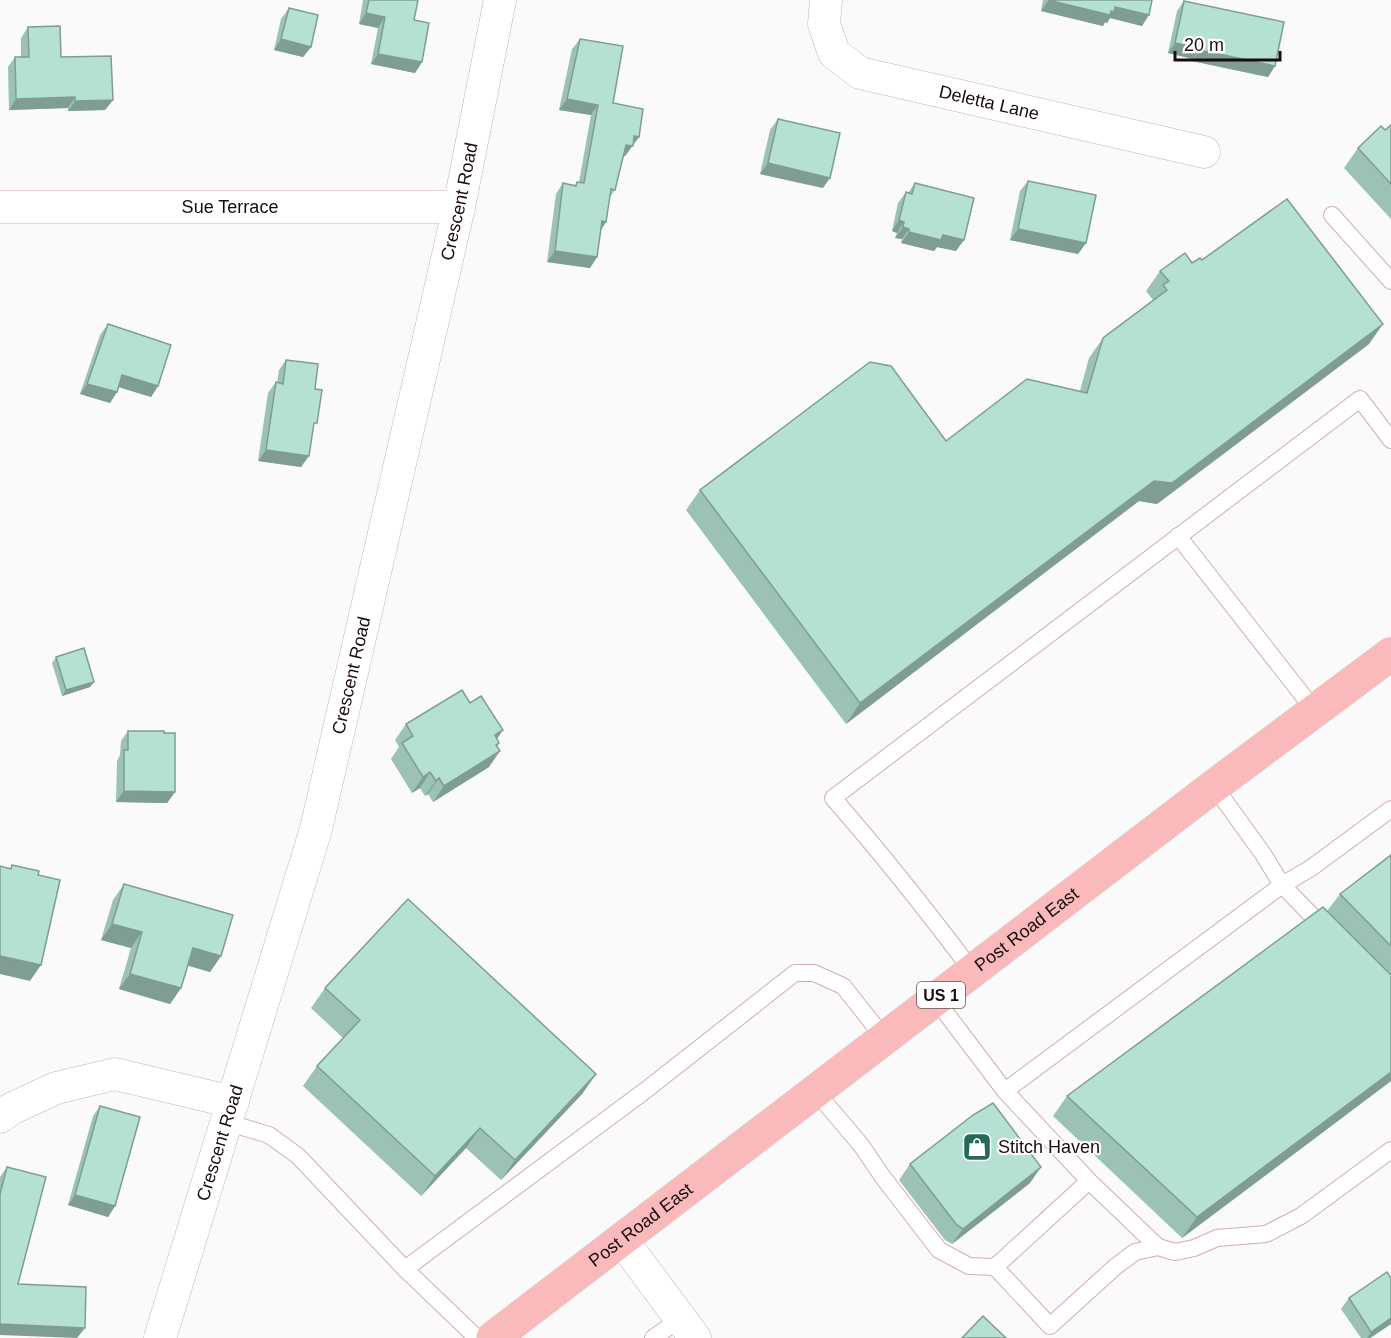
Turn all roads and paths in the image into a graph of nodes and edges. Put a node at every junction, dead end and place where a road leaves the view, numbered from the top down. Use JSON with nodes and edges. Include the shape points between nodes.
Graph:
{"nodes":[{"id":1,"x":500,"y":0,"type":"edge"},
{"id":2,"x":826,"y":0,"type":"edge"},
{"id":3,"x":1204,"y":152,"type":"dead end"},
{"id":4,"x":0,"y":207,"type":"edge"},
{"id":5,"x":459,"y":207,"type":"junction"},
{"id":6,"x":1332,"y":215,"type":"dead end"},
{"id":7,"x":1391,"y":281,"type":"edge"},
{"id":8,"x":1391,"y":440,"type":"edge"},
{"id":9,"x":1178,"y":536,"type":"junction"},
{"id":10,"x":1391,"y":654,"type":"edge"},
{"id":11,"x":1315,"y":711,"type":"junction"},
{"id":12,"x":1214,"y":786,"type":"junction"},
{"id":13,"x":1391,"y":809,"type":"edge"},
{"id":14,"x":1282,"y":885,"type":"junction"},
{"id":15,"x":1341,"y":944,"type":"edge"},
{"id":16,"x":972,"y":972,"type":"junction"},
{"id":17,"x":936,"y":1000,"type":"junction"},
{"id":18,"x":885,"y":1039,"type":"junction"},
{"id":19,"x":1005,"y":1091,"type":"junction"},
{"id":20,"x":816,"y":1092,"type":"junction"},
{"id":21,"x":229,"y":1112,"type":"junction"},
{"id":22,"x":0,"y":1117,"type":"edge"},
{"id":23,"x":1391,"y":1150,"type":"edge"},
{"id":24,"x":1089,"y":1180,"type":"junction"},
{"id":25,"x":622,"y":1240,"type":"junction"},
{"id":26,"x":1158,"y":1247,"type":"junction"},
{"id":27,"x":995,"y":1267,"type":"junction"},
{"id":28,"x":405,"y":1269,"type":"junction"},
{"id":29,"x":687,"y":1328,"type":"edge"},
{"id":30,"x":159,"y":1338,"type":"edge"},
{"id":31,"x":477,"y":1338,"type":"edge"},
{"id":32,"x":493,"y":1338,"type":"edge"},
{"id":33,"x":653,"y":1338,"type":"edge"}],
"edges":[{"from":1,"to":5,"type":"street","name":"Crescent Road"},
{"from":2,"to":3,"type":"street","name":"Deletta Lane","via":[[824,24],[834,53],[860,74]]},
{"from":4,"to":5,"type":"street","name":"Sue Terrace"},
{"from":5,"to":21,"type":"street","name":"Crescent Road","via":[[316,829]]},
{"from":6,"to":7,"type":"lane"},
{"from":8,"to":9,"type":"lane","via":[[1360,399]]},
{"from":9,"to":11,"type":"lane"},
{"from":9,"to":16,"type":"lane","via":[[832,798],[925,908]]},
{"from":10,"to":11,"type":"main road","name":"Post Road East","number":"US 1"},
{"from":11,"to":12,"type":"main road","name":"Post Road East","number":"US 1"},
{"from":12,"to":14,"type":"lane"},
{"from":12,"to":16,"type":"main road","name":"Post Road East","number":"US 1"},
{"from":13,"to":14,"type":"lane"},
{"from":14,"to":15,"type":"lane"},
{"from":14,"to":19,"type":"lane"},
{"from":16,"to":17,"type":"main road","name":"Post Road East","number":"US 1"},
{"from":17,"to":18,"type":"main road","name":"Post Road East","number":"US 1"},
{"from":17,"to":19,"type":"lane"},
{"from":18,"to":20,"type":"main road","name":"Post Road East","number":"US 1"},
{"from":18,"to":28,"type":"lane","via":[[843,986],[814,972],[795,973],[646,1090]]},
{"from":19,"to":24,"type":"lane"},
{"from":20,"to":25,"type":"main road","name":"Post Road East","number":"US 1"},
{"from":20,"to":27,"type":"lane","via":[[939,1250],[969,1266]]},
{"from":21,"to":22,"type":"street","via":[[115,1074],[56,1088]]},
{"from":21,"to":28,"type":"lane","via":[[298,1156]]},
{"from":21,"to":30,"type":"street","name":"Crescent Road"},
{"from":23,"to":26,"type":"lane","via":[[1301,1216],[1266,1234],[1217,1238],[1175,1252]]},
{"from":24,"to":26,"type":"lane"},
{"from":24,"to":27,"type":"lane"},
{"from":25,"to":29,"type":"street"},
{"from":25,"to":32,"type":"main road","name":"Post Road East","number":"US 1"},
{"from":26,"to":27,"type":"lane","via":[[1135,1252],[1050,1326]]},
{"from":28,"to":31,"type":"lane"},
{"from":29,"to":33,"type":"lane"}]}
